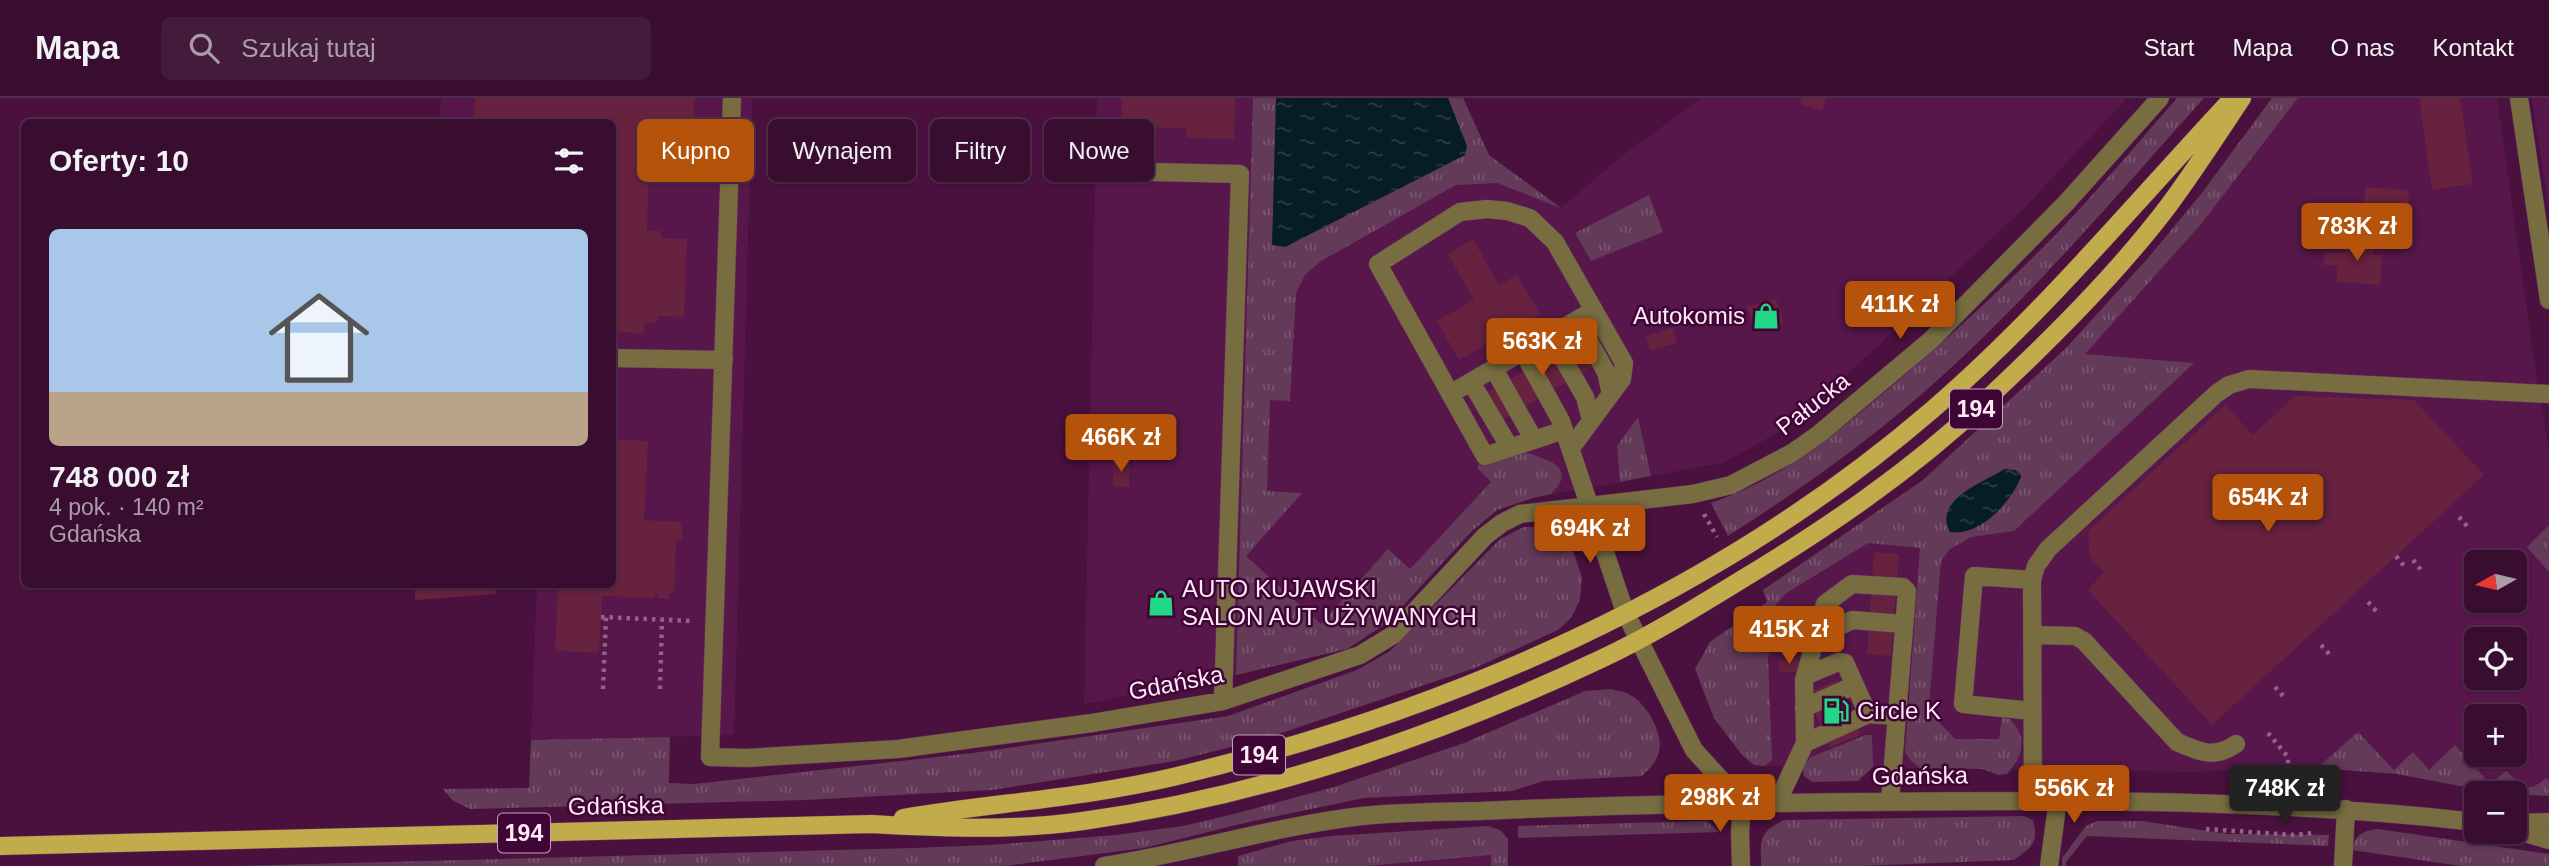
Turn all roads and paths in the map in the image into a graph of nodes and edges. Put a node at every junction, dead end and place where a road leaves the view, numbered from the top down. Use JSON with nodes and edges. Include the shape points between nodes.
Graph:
{"nodes":[{"id":1,"x":732,"y":98,"type":"edge"},
{"id":2,"x":2160,"y":98,"type":"edge"},
{"id":3,"x":2232,"y":98,"type":"edge"},
{"id":4,"x":2242,"y":98,"type":"edge"},
{"id":5,"x":2519,"y":98,"type":"edge"},
{"id":6,"x":1154,"y":172,"type":"edge"},
{"id":7,"x":2549,"y":300,"type":"edge"},
{"id":8,"x":1594,"y":310,"type":"junction"},
{"id":9,"x":1577,"y":320,"type":"junction"},
{"id":10,"x":1550,"y":336,"type":"junction"},
{"id":11,"x":1523,"y":352,"type":"junction"},
{"id":12,"x":616,"y":358,"type":"edge"},
{"id":13,"x":724,"y":360,"type":"junction"},
{"id":14,"x":1494,"y":369,"type":"junction"},
{"id":15,"x":1471,"y":382,"type":"junction"},
{"id":16,"x":1450,"y":394,"type":"junction"},
{"id":17,"x":1611,"y":394,"type":"junction"},
{"id":18,"x":2549,"y":394,"type":"edge"},
{"id":19,"x":1591,"y":420,"type":"junction"},
{"id":20,"x":1564,"y":430,"type":"junction"},
{"id":21,"x":1534,"y":440,"type":"junction"},
{"id":22,"x":1510,"y":448,"type":"junction"},
{"id":23,"x":1571,"y":448,"type":"junction"},
{"id":24,"x":1693,"y":494,"type":"junction"},
{"id":25,"x":1592,"y":507,"type":"junction"},
{"id":26,"x":2459,"y":517,"type":"dead end"},
{"id":27,"x":2467,"y":526,"type":"dead end"},
{"id":28,"x":1721,"y":544,"type":"dead end"},
{"id":29,"x":2396,"y":556,"type":"dead end"},
{"id":30,"x":2413,"y":560,"type":"dead end"},
{"id":31,"x":2405,"y":567,"type":"dead end"},
{"id":32,"x":2421,"y":570,"type":"dead end"},
{"id":33,"x":2032,"y":580,"type":"junction"},
{"id":34,"x":2368,"y":602,"type":"dead end"},
{"id":35,"x":1625,"y":612,"type":"junction"},
{"id":36,"x":2376,"y":612,"type":"dead end"},
{"id":37,"x":662,"y":620,"type":"junction"},
{"id":38,"x":715,"y":622,"type":"junction"},
{"id":39,"x":1904,"y":624,"type":"junction"},
{"id":40,"x":2032,"y":635,"type":"junction"},
{"id":41,"x":1816,"y":638,"type":"junction"},
{"id":42,"x":1638,"y":640,"type":"junction"},
{"id":43,"x":2321,"y":645,"type":"dead end"},
{"id":44,"x":2330,"y":655,"type":"dead end"},
{"id":45,"x":1805,"y":676,"type":"junction"},
{"id":46,"x":1854,"y":685,"type":"junction"},
{"id":47,"x":2275,"y":687,"type":"dead end"},
{"id":48,"x":603,"y":688,"type":"dead end"},
{"id":49,"x":660,"y":689,"type":"dead end"},
{"id":50,"x":2285,"y":698,"type":"dead end"},
{"id":51,"x":1223,"y":701,"type":"junction"},
{"id":52,"x":1804,"y":708,"type":"junction"},
{"id":53,"x":2032,"y":711,"type":"junction"},
{"id":54,"x":1868,"y":714,"type":"junction"},
{"id":55,"x":1896,"y":716,"type":"junction"},
{"id":56,"x":2268,"y":733,"type":"dead end"},
{"id":57,"x":1805,"y":743,"type":"junction"},
{"id":58,"x":2236,"y":744,"type":"dead end"},
{"id":59,"x":2288,"y":772,"type":"dead end"},
{"id":60,"x":2058,"y":799,"type":"junction"},
{"id":61,"x":2032,"y":800,"type":"junction"},
{"id":62,"x":1890,"y":801,"type":"junction"},
{"id":63,"x":1742,"y":803,"type":"junction"},
{"id":64,"x":1777,"y":803,"type":"junction"},
{"id":65,"x":2346,"y":809,"type":"junction"},
{"id":66,"x":2464,"y":821,"type":"edge"},
{"id":67,"x":2549,"y":822,"type":"edge"},
{"id":68,"x":2527,"y":823,"type":"edge"},
{"id":69,"x":872,"y":824,"type":"junction"},
{"id":70,"x":2195,"y":827,"type":"dead end"},
{"id":71,"x":2317,"y":833,"type":"dead end"},
{"id":72,"x":2527,"y":834,"type":"edge"},
{"id":73,"x":2549,"y":840,"type":"edge"},
{"id":74,"x":2052,"y":845,"type":"junction"},
{"id":75,"x":0,"y":846,"type":"edge"},
{"id":76,"x":1159,"y":862,"type":"edge"},
{"id":77,"x":1104,"y":866,"type":"edge"},
{"id":78,"x":1741,"y":866,"type":"edge"},
{"id":79,"x":2033,"y":866,"type":"edge"},
{"id":80,"x":2049,"y":866,"type":"edge"},
{"id":81,"x":2343,"y":866,"type":"edge"}],
"edges":[{"from":1,"to":13,"type":"street"},
{"from":2,"to":24,"type":"street","name":"Pałucka","via":[[2066,203],[1931,340],[1792,453],[1731,485]]},
{"from":3,"to":35,"type":"main road","number":"194","via":[[2021,327],[1931,410],[1785,522]]},
{"from":4,"to":42,"type":"main road","number":"194","via":[[2167,207],[2092,294],[1983,403],[1810,539]]},
{"from":5,"to":7,"type":"street"},
{"from":6,"to":51,"type":"street","via":[[1240,174]]},
{"from":8,"to":9,"type":"street"},
{"from":8,"to":16,"type":"street","via":[[1555,242],[1530,218],[1487,209],[1460,212],[1378,264]]},
{"from":8,"to":17,"type":"street","via":[[1624,363],[1622,379]]},
{"from":9,"to":10,"type":"street"},
{"from":9,"to":17,"type":"street","via":[[1606,372]]},
{"from":10,"to":11,"type":"street"},
{"from":10,"to":19,"type":"street","via":[[1585,397]]},
{"from":11,"to":14,"type":"street"},
{"from":11,"to":20,"type":"street"},
{"from":12,"to":13,"type":"street"},
{"from":13,"to":38,"type":"street"},
{"from":14,"to":15,"type":"street"},
{"from":14,"to":21,"type":"street"},
{"from":15,"to":16,"type":"street"},
{"from":15,"to":22,"type":"street"},
{"from":16,"to":22,"type":"street","via":[[1485,456]]},
{"from":17,"to":19,"type":"street"},
{"from":18,"to":33,"type":"street","via":[[2249,380],[2229,385],[2048,549]]},
{"from":19,"to":23,"type":"street"},
{"from":20,"to":21,"type":"street"},
{"from":20,"to":23,"type":"street"},
{"from":21,"to":22,"type":"street"},
{"from":23,"to":25,"type":"street"},
{"from":24,"to":25,"type":"street","name":"Pałucka"},
{"from":24,"to":28,"type":"path"},
{"from":25,"to":35,"type":"street"},
{"from":25,"to":51,"type":"street","name":"Gdańska","via":[[1520,514],[1502,523],[1393,635],[1360,656]]},
{"from":26,"to":27,"type":"path"},
{"from":29,"to":31,"type":"path"},
{"from":30,"to":32,"type":"path"},
{"from":33,"to":40,"type":"street"},
{"from":33,"to":53,"type":"street","via":[[1974,576],[1963,704]]},
{"from":34,"to":36,"type":"path"},
{"from":35,"to":42,"type":"street"},
{"from":35,"to":69,"type":"main road","name":"Gdańska","number":"194","via":[[1478,680],[1270,752],[1169,778]]},
{"from":37,"to":38,"type":"path"},
{"from":37,"to":48,"type":"path","via":[[603,617]]},
{"from":37,"to":49,"type":"path"},
{"from":38,"to":51,"type":"street","name":"Gdańska","via":[[710,757],[898,749]]},
{"from":39,"to":41,"type":"street","via":[[1852,620]]},
{"from":39,"to":41,"type":"street","via":[[1907,591],[1903,587],[1852,584],[1825,604]]},
{"from":39,"to":55,"type":"street"},
{"from":40,"to":53,"type":"street"},
{"from":40,"to":58,"type":"street","via":[[2074,636],[2084,641],[2177,741],[2214,754]]},
{"from":41,"to":45,"type":"street"},
{"from":42,"to":63,"type":"street","via":[[1694,750]]},
{"from":42,"to":69,"type":"main road","name":"Gdańska","number":"194","via":[[1434,729],[1320,768],[1193,802],[1080,822],[960,829]]},
{"from":43,"to":44,"type":"path"},
{"from":45,"to":46,"type":"street","via":[[1845,663]]},
{"from":45,"to":52,"type":"street"},
{"from":46,"to":52,"type":"street"},
{"from":46,"to":54,"type":"street"},
{"from":47,"to":50,"type":"path"},
{"from":52,"to":57,"type":"street"},
{"from":53,"to":61,"type":"street"},
{"from":54,"to":55,"type":"street"},
{"from":54,"to":57,"type":"street"},
{"from":55,"to":62,"type":"street"},
{"from":56,"to":59,"type":"path","via":[[2288,757]]},
{"from":57,"to":64,"type":"street"},
{"from":60,"to":61,"type":"street","name":"Gdańska"},
{"from":60,"to":65,"type":"street","name":"Gdańska"},
{"from":60,"to":74,"type":"street"},
{"from":61,"to":62,"type":"street","name":"Gdańska"},
{"from":62,"to":64,"type":"street","name":"Gdańska"},
{"from":63,"to":64,"type":"street","name":"Gdańska"},
{"from":63,"to":76,"type":"street","name":"Gdańska","via":[[1364,816],[1278,829]]},
{"from":63,"to":78,"type":"street"},
{"from":65,"to":66,"type":"street","name":"Gdańska"},
{"from":65,"to":81,"type":"street"},
{"from":67,"to":68,"type":"street"},
{"from":69,"to":75,"type":"main road","name":"Gdańska","number":"194"},
{"from":70,"to":71,"type":"path"},
{"from":72,"to":73,"type":"street"},
{"from":74,"to":79,"type":"street"},
{"from":74,"to":80,"type":"street"},
{"from":76,"to":77,"type":"street","name":"Gdańska"}]}
